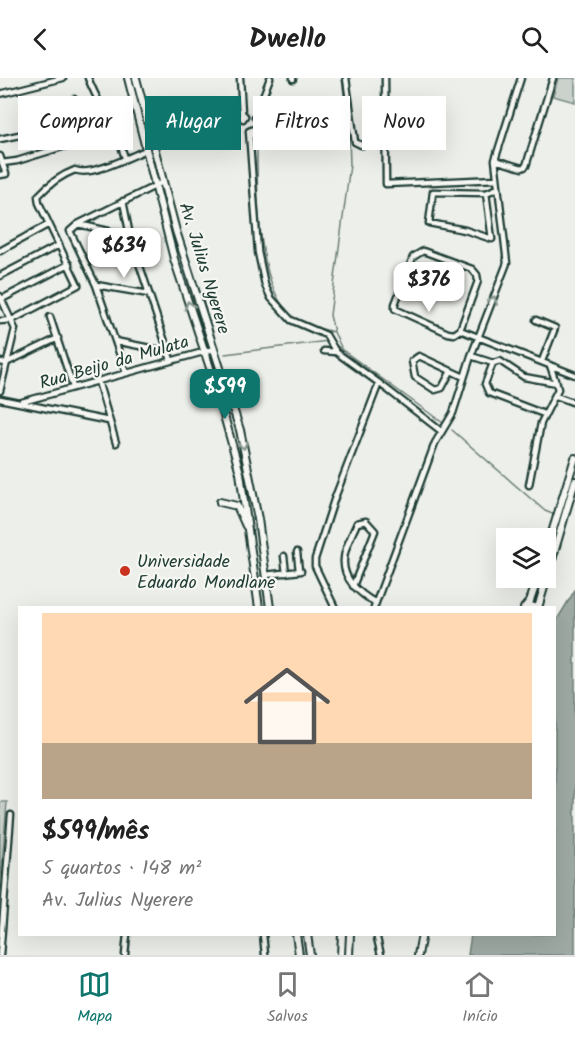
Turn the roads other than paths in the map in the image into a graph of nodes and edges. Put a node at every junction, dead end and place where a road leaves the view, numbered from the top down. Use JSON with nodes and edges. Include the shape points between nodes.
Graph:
{"nodes":[{"id":1,"x":63,"y":78,"type":"edge"},
{"id":2,"x":88,"y":78,"type":"edge"},
{"id":3,"x":128,"y":78,"type":"edge"},
{"id":4,"x":136,"y":78,"type":"edge"},
{"id":5,"x":240,"y":78,"type":"edge"},
{"id":6,"x":270,"y":78,"type":"edge"},
{"id":7,"x":346,"y":78,"type":"edge"},
{"id":8,"x":385,"y":78,"type":"edge"},
{"id":9,"x":520,"y":78,"type":"edge"},
{"id":10,"x":553,"y":78,"type":"edge"},
{"id":11,"x":0,"y":92,"type":"edge"},
{"id":12,"x":96,"y":96,"type":"edge"},
{"id":13,"x":263,"y":96,"type":"edge"},
{"id":14,"x":385,"y":96,"type":"edge"},
{"id":15,"x":144,"y":108,"type":"joint"},
{"id":16,"x":145,"y":112,"type":"edge"},
{"id":17,"x":242,"y":113,"type":"dead end"},
{"id":18,"x":18,"y":136,"type":"edge"},
{"id":19,"x":250,"y":137,"type":"dead end"},
{"id":20,"x":0,"y":139,"type":"edge"},
{"id":21,"x":362,"y":144,"type":"edge"},
{"id":22,"x":145,"y":146,"type":"edge"},
{"id":23,"x":48,"y":150,"type":"edge"},
{"id":24,"x":123,"y":150,"type":"edge"},
{"id":25,"x":146,"y":150,"type":"joint"},
{"id":26,"x":155,"y":150,"type":"edge"},
{"id":27,"x":386,"y":150,"type":"edge"},
{"id":28,"x":0,"y":156,"type":"edge"},
{"id":29,"x":125,"y":158,"type":"junction"},
{"id":30,"x":495,"y":160,"type":"junction"},
{"id":31,"x":2,"y":163,"type":"junction"},
{"id":32,"x":0,"y":175,"type":"edge"},
{"id":33,"x":497,"y":179,"type":"junction"},
{"id":34,"x":163,"y":182,"type":"junction"},
{"id":35,"x":154,"y":185,"type":"junction"},
{"id":36,"x":498,"y":188,"type":"junction"},
{"id":37,"x":486,"y":193,"type":"junction"},
{"id":38,"x":123,"y":201,"type":"junction"},
{"id":39,"x":49,"y":224,"type":"junction"},
{"id":40,"x":78,"y":224,"type":"junction"},
{"id":41,"x":130,"y":236,"type":"junction"},
{"id":42,"x":59,"y":245,"type":"junction"},
{"id":43,"x":0,"y":251,"type":"edge"},
{"id":44,"x":69,"y":264,"type":"junction"},
{"id":45,"x":0,"y":276,"type":"edge"},
{"id":46,"x":96,"y":285,"type":"junction"},
{"id":47,"x":148,"y":294,"type":"junction"},
{"id":48,"x":1,"y":299,"type":"edge"},
{"id":49,"x":50,"y":317,"type":"dead end"},
{"id":50,"x":12,"y":320,"type":"junction"},
{"id":51,"x":536,"y":320,"type":"dead end"},
{"id":52,"x":0,"y":321,"type":"edge"},
{"id":53,"x":460,"y":330,"type":"junction"},
{"id":54,"x":478,"y":337,"type":"junction"},
{"id":55,"x":58,"y":338,"type":"junction"},
{"id":56,"x":115,"y":341,"type":"junction"},
{"id":57,"x":214,"y":349,"type":"junction"},
{"id":58,"x":334,"y":349,"type":"junction"},
{"id":59,"x":203,"y":351,"type":"junction"},
{"id":60,"x":324,"y":351,"type":"dead end"},
{"id":61,"x":170,"y":352,"type":"junction"},
{"id":62,"x":471,"y":356,"type":"junction"},
{"id":63,"x":171,"y":360,"type":"junction"},
{"id":64,"x":0,"y":362,"type":"edge"},
{"id":65,"x":542,"y":362,"type":"junction"},
{"id":66,"x":6,"y":363,"type":"junction"},
{"id":67,"x":493,"y":363,"type":"junction"},
{"id":68,"x":550,"y":365,"type":"junction"},
{"id":69,"x":450,"y":371,"type":"junction"},
{"id":70,"x":126,"y":373,"type":"junction"},
{"id":71,"x":575,"y":375,"type":"edge"},
{"id":72,"x":464,"y":377,"type":"junction"},
{"id":73,"x":98,"y":381,"type":"junction"},
{"id":74,"x":557,"y":383,"type":"junction"},
{"id":75,"x":379,"y":384,"type":"junction"},
{"id":76,"x":73,"y":387,"type":"junction"},
{"id":77,"x":385,"y":388,"type":"junction"},
{"id":78,"x":0,"y":391,"type":"edge"},
{"id":79,"x":375,"y":393,"type":"junction"},
{"id":80,"x":556,"y":396,"type":"junction"},
{"id":81,"x":0,"y":399,"type":"edge"},
{"id":82,"x":22,"y":402,"type":"junction"},
{"id":83,"x":575,"y":403,"type":"edge"},
{"id":84,"x":544,"y":414,"type":"junction"},
{"id":85,"x":109,"y":421,"type":"junction"},
{"id":86,"x":441,"y":431,"type":"junction"},
{"id":87,"x":116,"y":443,"type":"dead end"},
{"id":88,"x":575,"y":458,"type":"edge"},
{"id":89,"x":575,"y":481,"type":"edge"},
{"id":90,"x":529,"y":485,"type":"dead end"},
{"id":91,"x":220,"y":501,"type":"dead end"},
{"id":92,"x":553,"y":528,"type":"edge"},
{"id":93,"x":249,"y":532,"type":"junction"},
{"id":94,"x":297,"y":552,"type":"dead end"},
{"id":95,"x":284,"y":556,"type":"dead end"},
{"id":96,"x":286,"y":573,"type":"junction"},
{"id":97,"x":266,"y":575,"type":"junction"},
{"id":98,"x":353,"y":586,"type":"junction"},
{"id":99,"x":534,"y":588,"type":"edge"},
{"id":100,"x":375,"y":605,"type":"edge"},
{"id":101,"x":259,"y":606,"type":"edge"},
{"id":102,"x":270,"y":606,"type":"edge"},
{"id":103,"x":334,"y":606,"type":"edge"},
{"id":104,"x":526,"y":606,"type":"edge"},
{"id":105,"x":539,"y":606,"type":"edge"},
{"id":106,"x":11,"y":815,"type":"dead end"},
{"id":107,"x":127,"y":936,"type":"edge"},
{"id":108,"x":263,"y":936,"type":"edge"},
{"id":109,"x":296,"y":936,"type":"edge"},
{"id":110,"x":307,"y":936,"type":"edge"},
{"id":111,"x":342,"y":936,"type":"edge"},
{"id":112,"x":350,"y":936,"type":"edge"},
{"id":113,"x":376,"y":936,"type":"edge"},
{"id":114,"x":422,"y":936,"type":"edge"},
{"id":115,"x":0,"y":955,"type":"edge"},
{"id":116,"x":125,"y":955,"type":"edge"},
{"id":117,"x":265,"y":955,"type":"edge"},
{"id":118,"x":299,"y":955,"type":"edge"},
{"id":119,"x":310,"y":955,"type":"edge"},
{"id":120,"x":341,"y":955,"type":"edge"},
{"id":121,"x":349,"y":955,"type":"edge"},
{"id":122,"x":381,"y":955,"type":"edge"},
{"id":123,"x":418,"y":955,"type":"edge"}],
"edges":[{"from":1,"to":11,"type":"street"},
{"from":2,"to":12,"type":"street"},
{"from":3,"to":22,"type":"main road","name":"Av. Julius Nyerere"},
{"from":4,"to":15,"type":"main road","name":"Av. Julius Nyerere"},
{"from":5,"to":17,"type":"street"},
{"from":6,"to":13,"type":"street"},
{"from":7,"to":21,"type":"street","via":[[355,142]]},
{"from":8,"to":14,"type":"street"},
{"from":9,"to":30,"type":"street"},
{"from":10,"to":30,"type":"street","via":[[525,167]]},
{"from":15,"to":16,"type":"main road","name":"Av. Julius Nyerere"},
{"from":18,"to":20,"type":"street"},
{"from":19,"to":58,"type":"street","via":[[258,252],[265,285],[291,320],[326,335]]},
{"from":23,"to":31,"type":"street"},
{"from":24,"to":29,"type":"street"},
{"from":25,"to":29,"type":"street"},
{"from":25,"to":35,"type":"main road","name":"Av. Julius Nyerere"},
{"from":26,"to":34,"type":"main road","name":"Av. Julius Nyerere"},
{"from":27,"to":33,"type":"street","via":[[387,185]]},
{"from":28,"to":31,"type":"street"},
{"from":29,"to":39,"type":"street","via":[[89,171],[66,173],[48,185],[37,199]]},
{"from":30,"to":33,"type":"street"},
{"from":31,"to":32,"type":"street","via":[[6,174]]},
{"from":33,"to":36,"type":"street"},
{"from":34,"to":35,"type":"street"},
{"from":34,"to":57,"type":"main road","name":"Av. Julius Nyerere"},
{"from":35,"to":38,"type":"street"},
{"from":59,"to":35,"type":"main road","name":"Av. Julius Nyerere","one_way":true},
{"from":36,"to":37,"type":"street"},
{"from":54,"to":36,"type":"street","one_way":true,"via":[[508,261]]},
{"from":37,"to":37,"type":"street","via":[[492,239],[429,223],[433,192]]},
{"from":38,"to":40,"type":"street"},
{"from":38,"to":41,"type":"street"},
{"from":39,"to":42,"type":"street"},
{"from":39,"to":43,"type":"street"},
{"from":40,"to":41,"type":"street"},
{"from":40,"to":46,"type":"street","via":[[70,233]]},
{"from":41,"to":47,"type":"street"},
{"from":42,"to":44,"type":"street"},
{"from":42,"to":45,"type":"street"},
{"from":44,"to":48,"type":"street"},
{"from":44,"to":50,"type":"street","via":[[79,283]]},
{"from":46,"to":47,"type":"street"},
{"from":46,"to":56,"type":"street"},
{"from":47,"to":61,"type":"street"},
{"from":48,"to":50,"type":"street"},
{"from":49,"to":55,"type":"street"},
{"from":50,"to":52,"type":"street"},
{"from":50,"to":66,"type":"street","via":[[14,341]]},
{"from":51,"to":65,"type":"street","via":[[555,327]]},
{"from":53,"to":53,"type":"street","via":[[448,333],[395,309],[418,252],[472,269],[477,275]]},
{"from":53,"to":54,"type":"street"},
{"from":54,"to":62,"type":"street"},
{"from":54,"to":65,"type":"street"},
{"from":55,"to":66,"type":"street"},
{"from":55,"to":76,"type":"street"},
{"from":56,"to":61,"type":"street"},
{"from":56,"to":70,"type":"street"},
{"from":57,"to":59,"type":"street","name":"Rua Beijo da Mulata"},
{"from":57,"to":97,"type":"main road","name":"Av. Julius Nyerere","one_way":true,"via":[[240,430]]},
{"from":58,"to":60,"type":"street"},
{"from":58,"to":75,"type":"street"},
{"from":59,"to":63,"type":"street","name":"Rua Beijo da Mulata"},
{"from":59,"to":93,"type":"main road","name":"Av. Julius Nyerere","via":[[240,473]]},
{"from":61,"to":63,"type":"street"},
{"from":62,"to":67,"type":"street"},
{"from":62,"to":72,"type":"street"},
{"from":63,"to":70,"type":"street","name":"Rua Beijo da Mulata"},
{"from":64,"to":66,"type":"street"},
{"from":65,"to":68,"type":"street"},
{"from":66,"to":78,"type":"street"},
{"from":67,"to":74,"type":"street","via":[[500,361],[524,377]]},
{"from":67,"to":84,"type":"street","via":[[486,380],[487,391]]},
{"from":68,"to":71,"type":"street"},
{"from":68,"to":74,"type":"street"},
{"from":69,"to":69,"type":"street","via":[[419,356],[412,361],[415,377],[435,390],[442,388]]},
{"from":69,"to":72,"type":"street"},
{"from":70,"to":73,"type":"street","name":"Rua Beijo da Mulata"},
{"from":72,"to":86,"type":"street","via":[[453,413]]},
{"from":73,"to":76,"type":"street","name":"Rua Beijo da Mulata"},
{"from":73,"to":85,"type":"street"},
{"from":74,"to":80,"type":"street"},
{"from":75,"to":77,"type":"street"},
{"from":75,"to":79,"type":"street"},
{"from":76,"to":82,"type":"street","name":"Rua Beijo da Mulata"},
{"from":77,"to":79,"type":"street"},
{"from":77,"to":86,"type":"street"},
{"from":79,"to":103,"type":"street","via":[[315,559]]},
{"from":80,"to":83,"type":"street"},
{"from":80,"to":84,"type":"street"},
{"from":81,"to":82,"type":"street"},
{"from":82,"to":85,"type":"street"},
{"from":84,"to":90,"type":"street"},
{"from":85,"to":87,"type":"street"},
{"from":86,"to":100,"type":"street"},
{"from":88,"to":92,"type":"main road"},
{"from":89,"to":105,"type":"main road"},
{"from":91,"to":93,"type":"main road","via":[[237,506]]},
{"from":93,"to":101,"type":"main road","name":"Av. Julius Nyerere"},
{"from":94,"to":96,"type":"street","via":[[300,571]]},
{"from":95,"to":96,"type":"street"},
{"from":96,"to":97,"type":"street"},
{"from":97,"to":102,"type":"main road","name":"Av. Julius Nyerere"},
{"from":98,"to":98,"type":"street","via":[[344,558],[357,523],[366,522],[375,531]]},
{"from":98,"to":100,"type":"street"},
{"from":99,"to":104,"type":"main road"},
{"from":106,"to":115,"type":"street"},
{"from":107,"to":116,"type":"street"},
{"from":108,"to":117,"type":"street"},
{"from":109,"to":118,"type":"main road"},
{"from":110,"to":119,"type":"main road"},
{"from":111,"to":120,"type":"main road"},
{"from":112,"to":121,"type":"main road"},
{"from":113,"to":122,"type":"street"},
{"from":114,"to":123,"type":"main road"}]}
